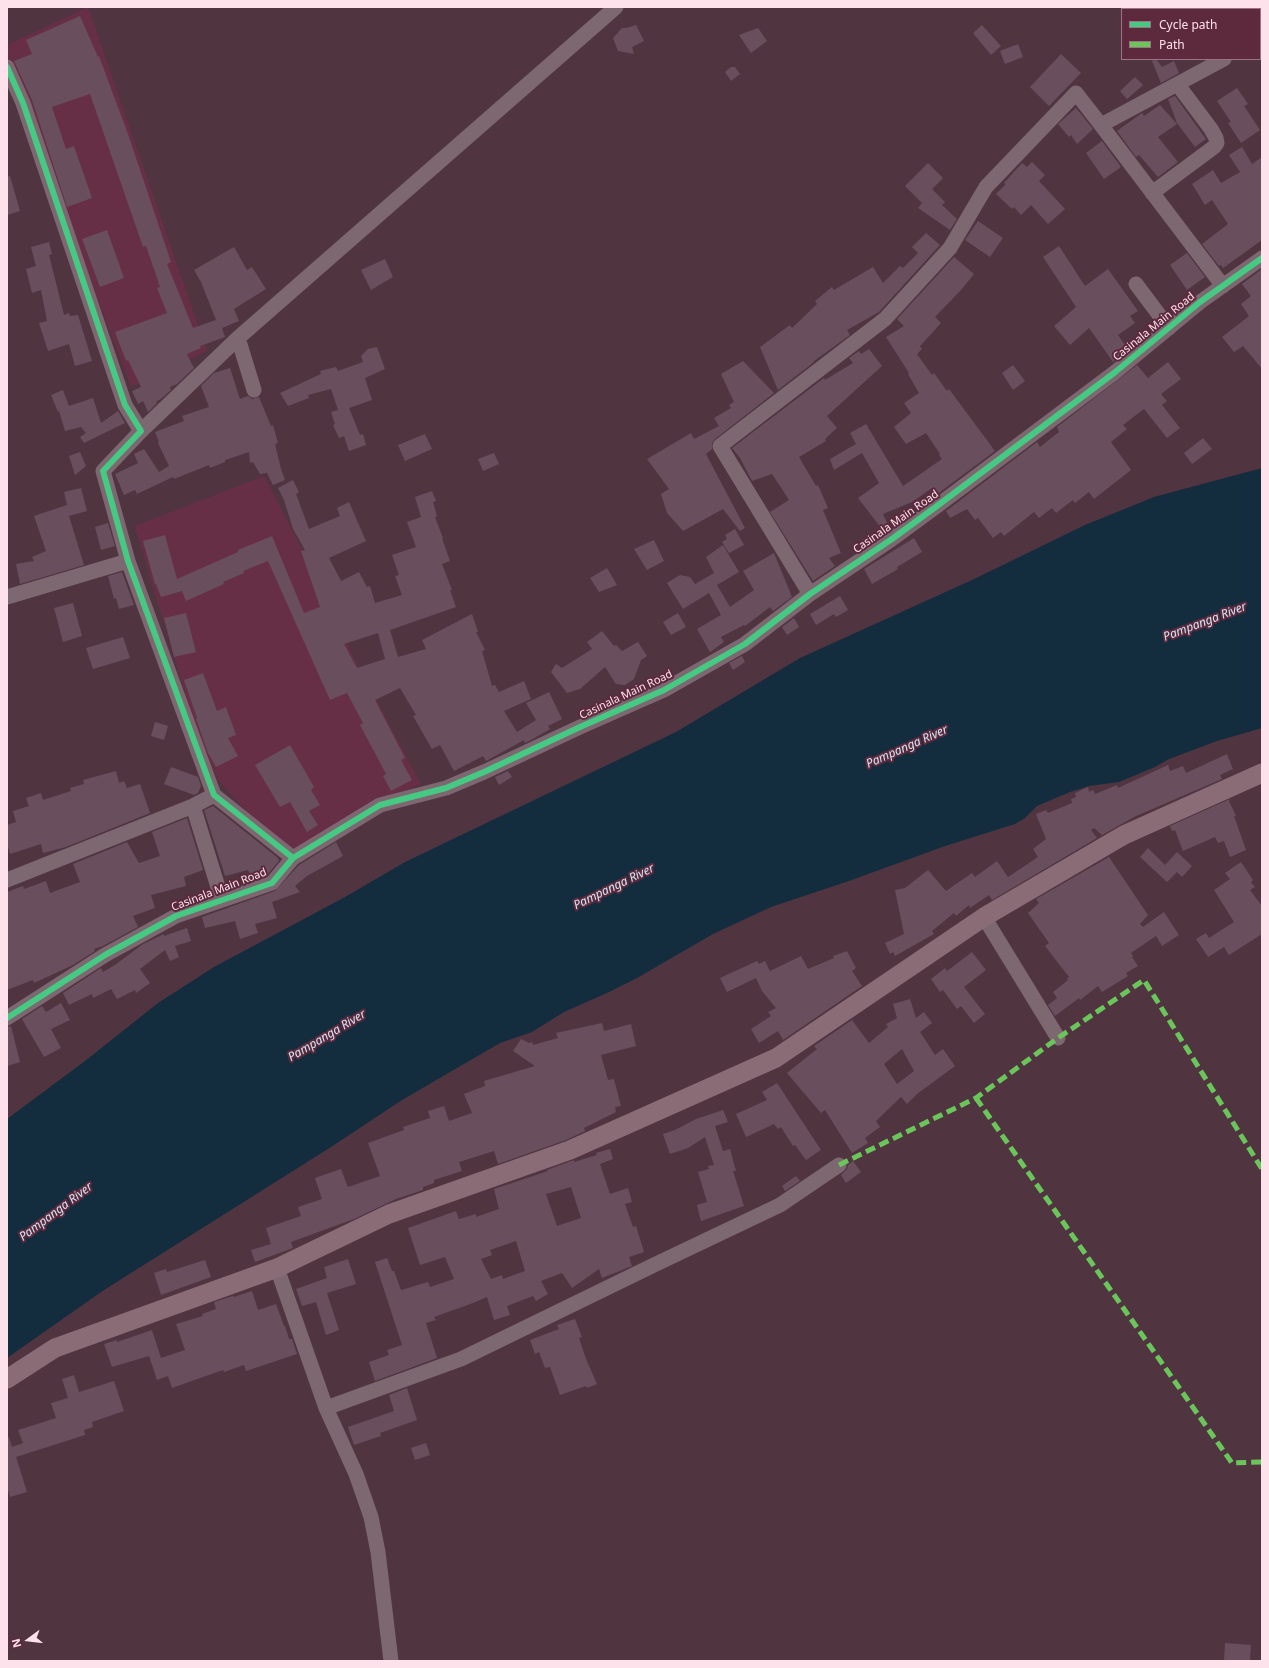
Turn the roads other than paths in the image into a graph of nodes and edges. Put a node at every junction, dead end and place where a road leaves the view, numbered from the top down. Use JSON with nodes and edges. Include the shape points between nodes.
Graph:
{"nodes":[{"id":1,"x":616,"y":7,"type":"edge"},
{"id":2,"x":1222,"y":60,"type":"edge"},
{"id":3,"x":7,"y":67,"type":"edge"},
{"id":4,"x":1178,"y":84,"type":"junction"},
{"id":5,"x":1101,"y":124,"type":"junction"},
{"id":6,"x":1152,"y":193,"type":"junction"},
{"id":7,"x":1262,"y":258,"type":"edge"},
{"id":8,"x":1136,"y":284,"type":"dead end"},
{"id":9,"x":1223,"y":286,"type":"junction"},
{"id":10,"x":1170,"y":328,"type":"junction"},
{"id":11,"x":238,"y":338,"type":"junction"},
{"id":12,"x":254,"y":390,"type":"dead end"},
{"id":13,"x":141,"y":431,"type":"junction"},
{"id":14,"x":128,"y":561,"type":"junction"},
{"id":15,"x":810,"y":594,"type":"junction"},
{"id":16,"x":7,"y":597,"type":"edge"},
{"id":17,"x":1262,"y":773,"type":"edge"},
{"id":18,"x":214,"y":795,"type":"junction"},
{"id":19,"x":193,"y":806,"type":"junction"},
{"id":20,"x":294,"y":858,"type":"junction"},
{"id":21,"x":7,"y":880,"type":"edge"},
{"id":22,"x":222,"y":900,"type":"junction"},
{"id":23,"x":984,"y":917,"type":"junction"},
{"id":24,"x":7,"y":1018,"type":"edge"},
{"id":25,"x":1058,"y":1038,"type":"dead end"},
{"id":26,"x":839,"y":1165,"type":"dead end"},
{"id":27,"x":277,"y":1268,"type":"junction"},
{"id":28,"x":7,"y":1379,"type":"edge"},
{"id":29,"x":326,"y":1408,"type":"junction"},
{"id":30,"x":391,"y":1661,"type":"edge"}],
"edges":[{"from":1,"to":11,"type":"street"},
{"from":2,"to":4,"type":"street"},
{"from":3,"to":13,"type":"street","via":[[23,103],[124,405]]},
{"from":4,"to":5,"type":"street"},
{"from":4,"to":6,"type":"street","via":[[1211,129],[1217,143],[1214,148]]},
{"from":5,"to":6,"type":"street"},
{"from":5,"to":15,"type":"street","via":[[1076,93],[986,187],[950,248],[885,319],[720,446]]},
{"from":6,"to":9,"type":"street"},
{"from":7,"to":9,"type":"street","name":"Casinala Main Road"},
{"from":8,"to":10,"type":"street"},
{"from":9,"to":10,"type":"street","name":"Casinala Main Road"},
{"from":10,"to":15,"type":"street","name":"Casinala Main Road","via":[[941,503]]},
{"from":11,"to":12,"type":"street"},
{"from":11,"to":13,"type":"street"},
{"from":13,"to":14,"type":"street","via":[[104,471]]},
{"from":14,"to":16,"type":"street"},
{"from":14,"to":18,"type":"street"},
{"from":15,"to":20,"type":"street","name":"Casinala Main Road","via":[[745,644],[664,690],[446,788],[380,805]]},
{"from":17,"to":23,"type":"main road","via":[[1124,835]]},
{"from":18,"to":19,"type":"street"},
{"from":18,"to":20,"type":"street"},
{"from":19,"to":21,"type":"street"},
{"from":19,"to":22,"type":"street"},
{"from":20,"to":22,"type":"street","name":"Casinala Main Road","via":[[272,883]]},
{"from":22,"to":24,"type":"street","name":"Casinala Main Road","via":[[176,916],[105,955]]},
{"from":23,"to":25,"type":"street"},
{"from":23,"to":27,"type":"main road","via":[[776,1058],[570,1150],[388,1214]]},
{"from":26,"to":29,"type":"street","via":[[780,1205],[461,1359]]},
{"from":27,"to":28,"type":"main road","via":[[55,1348]]},
{"from":27,"to":29,"type":"street"},
{"from":29,"to":30,"type":"street","via":[[356,1474],[371,1517],[378,1552]]}]}
